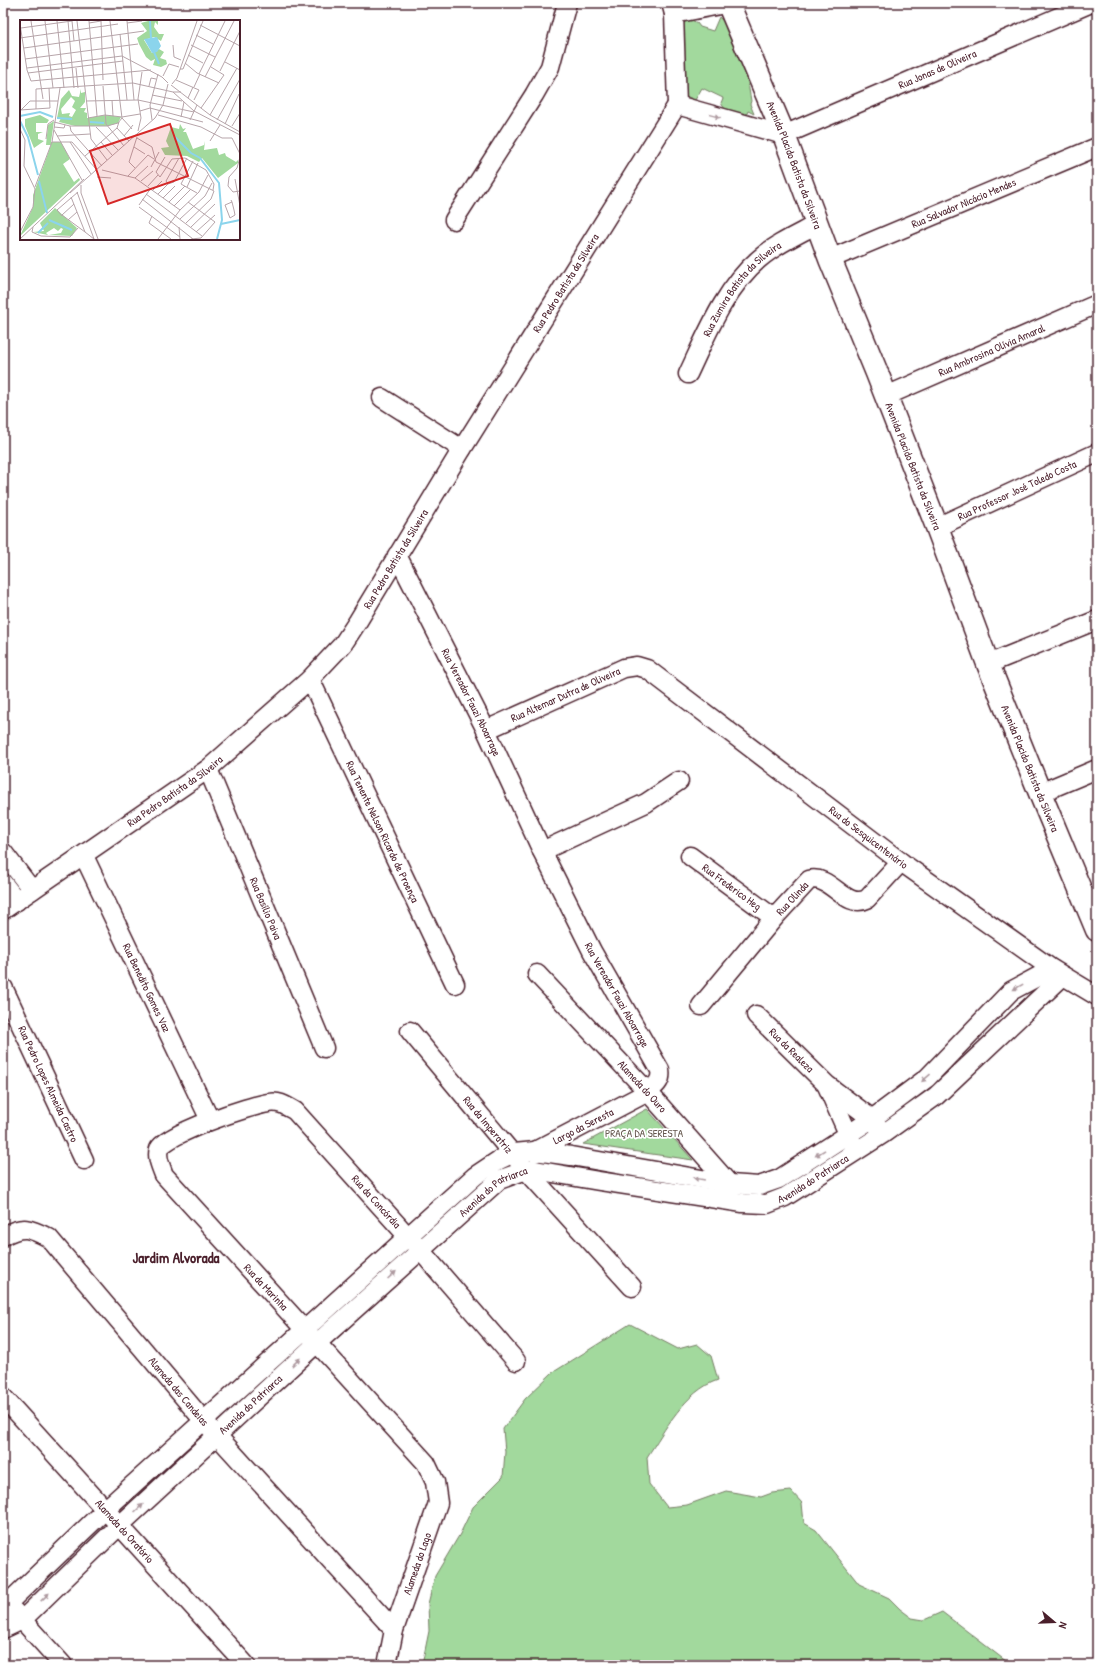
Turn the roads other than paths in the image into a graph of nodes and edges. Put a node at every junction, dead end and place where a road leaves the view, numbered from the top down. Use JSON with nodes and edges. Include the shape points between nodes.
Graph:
{"nodes":[{"id":1,"x":568,"y":3,"type":"edge"},
{"id":2,"x":729,"y":3,"type":"edge"},
{"id":3,"x":1091,"y":3,"type":"edge"},
{"id":4,"x":673,"y":8,"type":"edge"},
{"id":5,"x":677,"y":105,"type":"junction"},
{"id":6,"x":784,"y":135,"type":"junction"},
{"id":7,"x":1097,"y":147,"type":"edge"},
{"id":8,"x":454,"y":220,"type":"dead end"},
{"id":9,"x":817,"y":224,"type":"junction"},
{"id":10,"x":830,"y":258,"type":"junction"},
{"id":11,"x":1097,"y":304,"type":"edge"},
{"id":12,"x":688,"y":374,"type":"dead end"},
{"id":13,"x":886,"y":396,"type":"junction"},
{"id":14,"x":382,"y":398,"type":"dead end"},
{"id":15,"x":462,"y":449,"type":"junction"},
{"id":16,"x":1097,"y":452,"type":"edge"},
{"id":17,"x":937,"y":527,"type":"junction"},
{"id":18,"x":397,"y":555,"type":"junction"},
{"id":19,"x":1097,"y":620,"type":"edge"},
{"id":20,"x":988,"y":664,"type":"junction"},
{"id":21,"x":647,"y":669,"type":"joint"},
{"id":22,"x":310,"y":679,"type":"junction"},
{"id":23,"x":486,"y":730,"type":"junction"},
{"id":24,"x":208,"y":769,"type":"junction"},
{"id":25,"x":1097,"y":769,"type":"edge"},
{"id":26,"x":679,"y":781,"type":"dead end"},
{"id":27,"x":1040,"y":793,"type":"junction"},
{"id":28,"x":542,"y":851,"type":"junction"},
{"id":29,"x":3,"y":852,"type":"edge"},
{"id":30,"x":84,"y":856,"type":"junction"},
{"id":31,"x":690,"y":856,"type":"dead end"},
{"id":32,"x":901,"y":862,"type":"junction"},
{"id":33,"x":3,"y":883,"type":"edge"},
{"id":34,"x":32,"y":890,"type":"junction"},
{"id":35,"x":10,"y":905,"type":"edge"},
{"id":36,"x":774,"y":918,"type":"junction"},
{"id":37,"x":1097,"y":930,"type":"edge"},
{"id":38,"x":1058,"y":972,"type":"junction"},
{"id":39,"x":537,"y":974,"type":"dead end"},
{"id":40,"x":455,"y":984,"type":"dead end"},
{"id":41,"x":3,"y":987,"type":"edge"},
{"id":42,"x":1097,"y":996,"type":"edge"},
{"id":43,"x":701,"y":1006,"type":"dead end"},
{"id":44,"x":756,"y":1015,"type":"dead end"},
{"id":45,"x":410,"y":1031,"type":"dead end"},
{"id":46,"x":324,"y":1048,"type":"dead end"},
{"id":47,"x":827,"y":1085,"type":"junction"},
{"id":48,"x":648,"y":1092,"type":"junction"},
{"id":49,"x":872,"y":1119,"type":"junction"},
{"id":50,"x":210,"y":1120,"type":"junction"},
{"id":51,"x":883,"y":1134,"type":"junction"},
{"id":52,"x":848,"y":1135,"type":"junction"},
{"id":53,"x":535,"y":1151,"type":"junction"},
{"id":54,"x":856,"y":1152,"type":"junction"},
{"id":55,"x":514,"y":1153,"type":"junction"},
{"id":56,"x":84,"y":1160,"type":"dead end"},
{"id":57,"x":531,"y":1170,"type":"junction"},
{"id":58,"x":730,"y":1184,"type":"junction"},
{"id":59,"x":743,"y":1203,"type":"junction"},
{"id":60,"x":3,"y":1236,"type":"edge"},
{"id":61,"x":414,"y":1244,"type":"junction"},
{"id":62,"x":632,"y":1287,"type":"dead end"},
{"id":63,"x":305,"y":1329,"type":"junction"},
{"id":64,"x":317,"y":1343,"type":"junction"},
{"id":65,"x":516,"y":1361,"type":"dead end"},
{"id":66,"x":3,"y":1397,"type":"edge"},
{"id":67,"x":204,"y":1420,"type":"junction"},
{"id":68,"x":218,"y":1436,"type":"junction"},
{"id":69,"x":426,"y":1463,"type":"joint"},
{"id":70,"x":106,"y":1509,"type":"junction"},
{"id":71,"x":120,"y":1525,"type":"junction"},
{"id":72,"x":4,"y":1606,"type":"edge"},
{"id":73,"x":22,"y":1620,"type":"junction"},
{"id":74,"x":3,"y":1629,"type":"edge"},
{"id":75,"x":394,"y":1630,"type":"junction"},
{"id":76,"x":63,"y":1665,"type":"edge"},
{"id":77,"x":246,"y":1665,"type":"edge"},
{"id":78,"x":387,"y":1665,"type":"edge"}],
"edges":[{"from":1,"to":8,"type":"street","via":[[550,67]]},
{"from":2,"to":4,"type":"street"},
{"from":2,"to":6,"type":"main road","name":"Avenida Placido Batista da Silveira"},
{"from":3,"to":6,"type":"street","name":"Rua Jonas de Oliveira"},
{"from":4,"to":5,"type":"street"},
{"from":5,"to":6,"type":"street","one_way":true},
{"from":5,"to":15,"type":"street","name":"Rua Pedro Batista da Silveira"},
{"from":6,"to":9,"type":"main road","name":"Avenida Placido Batista da Silveira"},
{"from":7,"to":10,"type":"street","name":"Rua Salvador Nicácio Mendes"},
{"from":9,"to":10,"type":"main road","name":"Avenida Placido Batista da Silveira"},
{"from":9,"to":12,"type":"street","name":"Rua Zumira Batista da Silveira","via":[[773,248],[745,273],[733,287]]},
{"from":10,"to":13,"type":"main road","name":"Avenida Placido Batista da Silveira"},
{"from":11,"to":13,"type":"street","name":"Rua Ambrosina Olívia Amaral"},
{"from":13,"to":17,"type":"main road","name":"Avenida Placido Batista da Silveira"},
{"from":14,"to":15,"type":"street"},
{"from":15,"to":18,"type":"street","name":"Rua Pedro Batista da Silveira"},
{"from":16,"to":17,"type":"street","name":"Rua Professor José Toledo Costa"},
{"from":17,"to":20,"type":"main road","name":"Avenida Placido Batista da Silveira"},
{"from":18,"to":22,"type":"street","name":"Rua Pedro Batista da Silveira","via":[[343,644]]},
{"from":18,"to":23,"type":"street","name":"Rua Vereador Fauzi Aboarrage"},
{"from":19,"to":20,"type":"street"},
{"from":20,"to":27,"type":"main road","name":"Avenida Placido Batista da Silveira"},
{"from":21,"to":23,"type":"street","name":"Rua Altemar Dutra de Oliveira","via":[[637,666],[624,668]]},
{"from":21,"to":32,"type":"street","name":"Rua do Sesquicentenário"},
{"from":22,"to":24,"type":"street","name":"Rua Pedro Batista da Silveira"},
{"from":22,"to":40,"type":"street","name":"Rua Tenente Nelson Ricardo de Proença"},
{"from":23,"to":28,"type":"street","name":"Rua Vereador Fauzi Aboarrage"},
{"from":24,"to":30,"type":"street","name":"Rua Pedro Batista da Silveira"},
{"from":24,"to":46,"type":"street","name":"Rua Basílio Paiva"},
{"from":25,"to":27,"type":"street"},
{"from":26,"to":28,"type":"street","via":[[646,804]]},
{"from":27,"to":37,"type":"main road","name":"Avenida Placido Batista da Silveira"},
{"from":28,"to":48,"type":"street","name":"Rua Vereador Fauzi Aboarrage","via":[[592,952],[660,1070],[659,1082]]},
{"from":29,"to":34,"type":"street"},
{"from":30,"to":34,"type":"street","name":"Rua Pedro Batista da Silveira"},
{"from":30,"to":50,"type":"street","name":"Rua Benedito Gomes Vaz"},
{"from":31,"to":36,"type":"street","name":"Rua Frederico Heg"},
{"from":32,"to":36,"type":"street","name":"Rua Olinda","via":[[861,902],[853,901],[821,880],[809,880]]},
{"from":32,"to":38,"type":"street","name":"Rua do Sesquicentenário"},
{"from":33,"to":35,"type":"street"},
{"from":34,"to":35,"type":"street","name":"Rua Pedro Batista da Silveira"},
{"from":36,"to":43,"type":"street","name":"Rua Olinda"},
{"from":38,"to":42,"type":"street","name":"Rua do Sesquicentenário"},
{"from":38,"to":49,"type":"street","name":"Avenida do Patriarca","one_way":true,"via":[[1011,991],[927,1078]]},
{"from":38,"to":51,"type":"street","name":"Avenida do Patriarca","via":[[936,1096]]},
{"from":39,"to":48,"type":"street","name":"Alameda do Ouro"},
{"from":41,"to":56,"type":"street","name":"Rua Pedro Lopes Almeida Castro"},
{"from":44,"to":47,"type":"street","name":"Rua da Realeza"},
{"from":45,"to":55,"type":"street","name":"Rua da Imperatriz"},
{"from":47,"to":49,"type":"street","name":"Rua da Realeza"},
{"from":47,"to":52,"type":"street","name":"Rua da Realeza"},
{"from":48,"to":53,"type":"street","name":"Largo da Seresta"},
{"from":48,"to":58,"type":"street","name":"Alameda do Ouro"},
{"from":49,"to":51,"type":"street","name":"Rua da Realeza"},
{"from":49,"to":52,"type":"street","name":"Avenida do Patriarca"},
{"from":50,"to":61,"type":"street","name":"Rua da Concórdia","via":[[268,1103],[281,1103],[294,1111]]},
{"from":50,"to":63,"type":"street","name":"Rua da Marinha","via":[[164,1142],[159,1149],[158,1158],[164,1175]]},
{"from":51,"to":54,"type":"street","name":"Avenida do Patriarca"},
{"from":52,"to":54,"type":"street","name":"Rua da Realeza"},
{"from":52,"to":58,"type":"street","name":"Avenida do Patriarca","one_way":true,"via":[[779,1179],[759,1186]]},
{"from":53,"to":55,"type":"street","name":"Avenida do Patriarca"},
{"from":53,"to":57,"type":"street"},
{"from":58,"to":53,"type":"street","name":"Avenida do Patriarca","one_way":true},
{"from":54,"to":59,"type":"street","name":"Avenida do Patriarca","via":[[785,1197],[767,1204]]},
{"from":55,"to":57,"type":"street","name":"Rua da Imperatriz"},
{"from":55,"to":61,"type":"street","name":"Avenida do Patriarca","via":[[475,1176]]},
{"from":57,"to":59,"type":"street","name":"Avenida do Patriarca"},
{"from":57,"to":61,"type":"street","name":"Avenida do Patriarca","via":[[499,1180]]},
{"from":57,"to":62,"type":"street","name":"Rua da Imperatriz"},
{"from":58,"to":59,"type":"street","name":"Alameda do Ouro"},
{"from":60,"to":67,"type":"street","name":"Alameda das Candeias","via":[[13,1230],[31,1229],[49,1238]]},
{"from":61,"to":63,"type":"street","name":"Avenida do Patriarca"},
{"from":64,"to":61,"type":"street","name":"Avenida do Patriarca","one_way":true},
{"from":61,"to":65,"type":"street","name":"Rua da Concórdia"},
{"from":63,"to":64,"type":"street","name":"Rua da Marinha"},
{"from":63,"to":67,"type":"street","name":"Avenida do Patriarca"},
{"from":68,"to":64,"type":"street","name":"Avenida do Patriarca","one_way":true},
{"from":64,"to":69,"type":"street","name":"Rua da Marinha"},
{"from":66,"to":70,"type":"street","name":"Alameda do Oratório"},
{"from":67,"to":68,"type":"street","name":"Alameda das Candeias"},
{"from":67,"to":70,"type":"street","name":"Avenida do Patriarca"},
{"from":71,"to":68,"type":"street","name":"Avenida do Patriarca","one_way":true},
{"from":68,"to":75,"type":"street","name":"Alameda das Candeias"},
{"from":69,"to":75,"type":"street","name":"Alameda do Lago","via":[[435,1482],[438,1503]]},
{"from":70,"to":71,"type":"street","name":"Alameda do Oratório"},
{"from":70,"to":72,"type":"street","name":"Avenida do Patriarca"},
{"from":73,"to":71,"type":"street","name":"Avenida do Patriarca","one_way":true},
{"from":71,"to":77,"type":"street","name":"Alameda do Oratório"},
{"from":72,"to":73,"type":"street"},
{"from":73,"to":74,"type":"street","name":"Avenida do Patriarca"},
{"from":73,"to":76,"type":"street"},
{"from":75,"to":78,"type":"street","name":"Alameda do Lago"}]}
